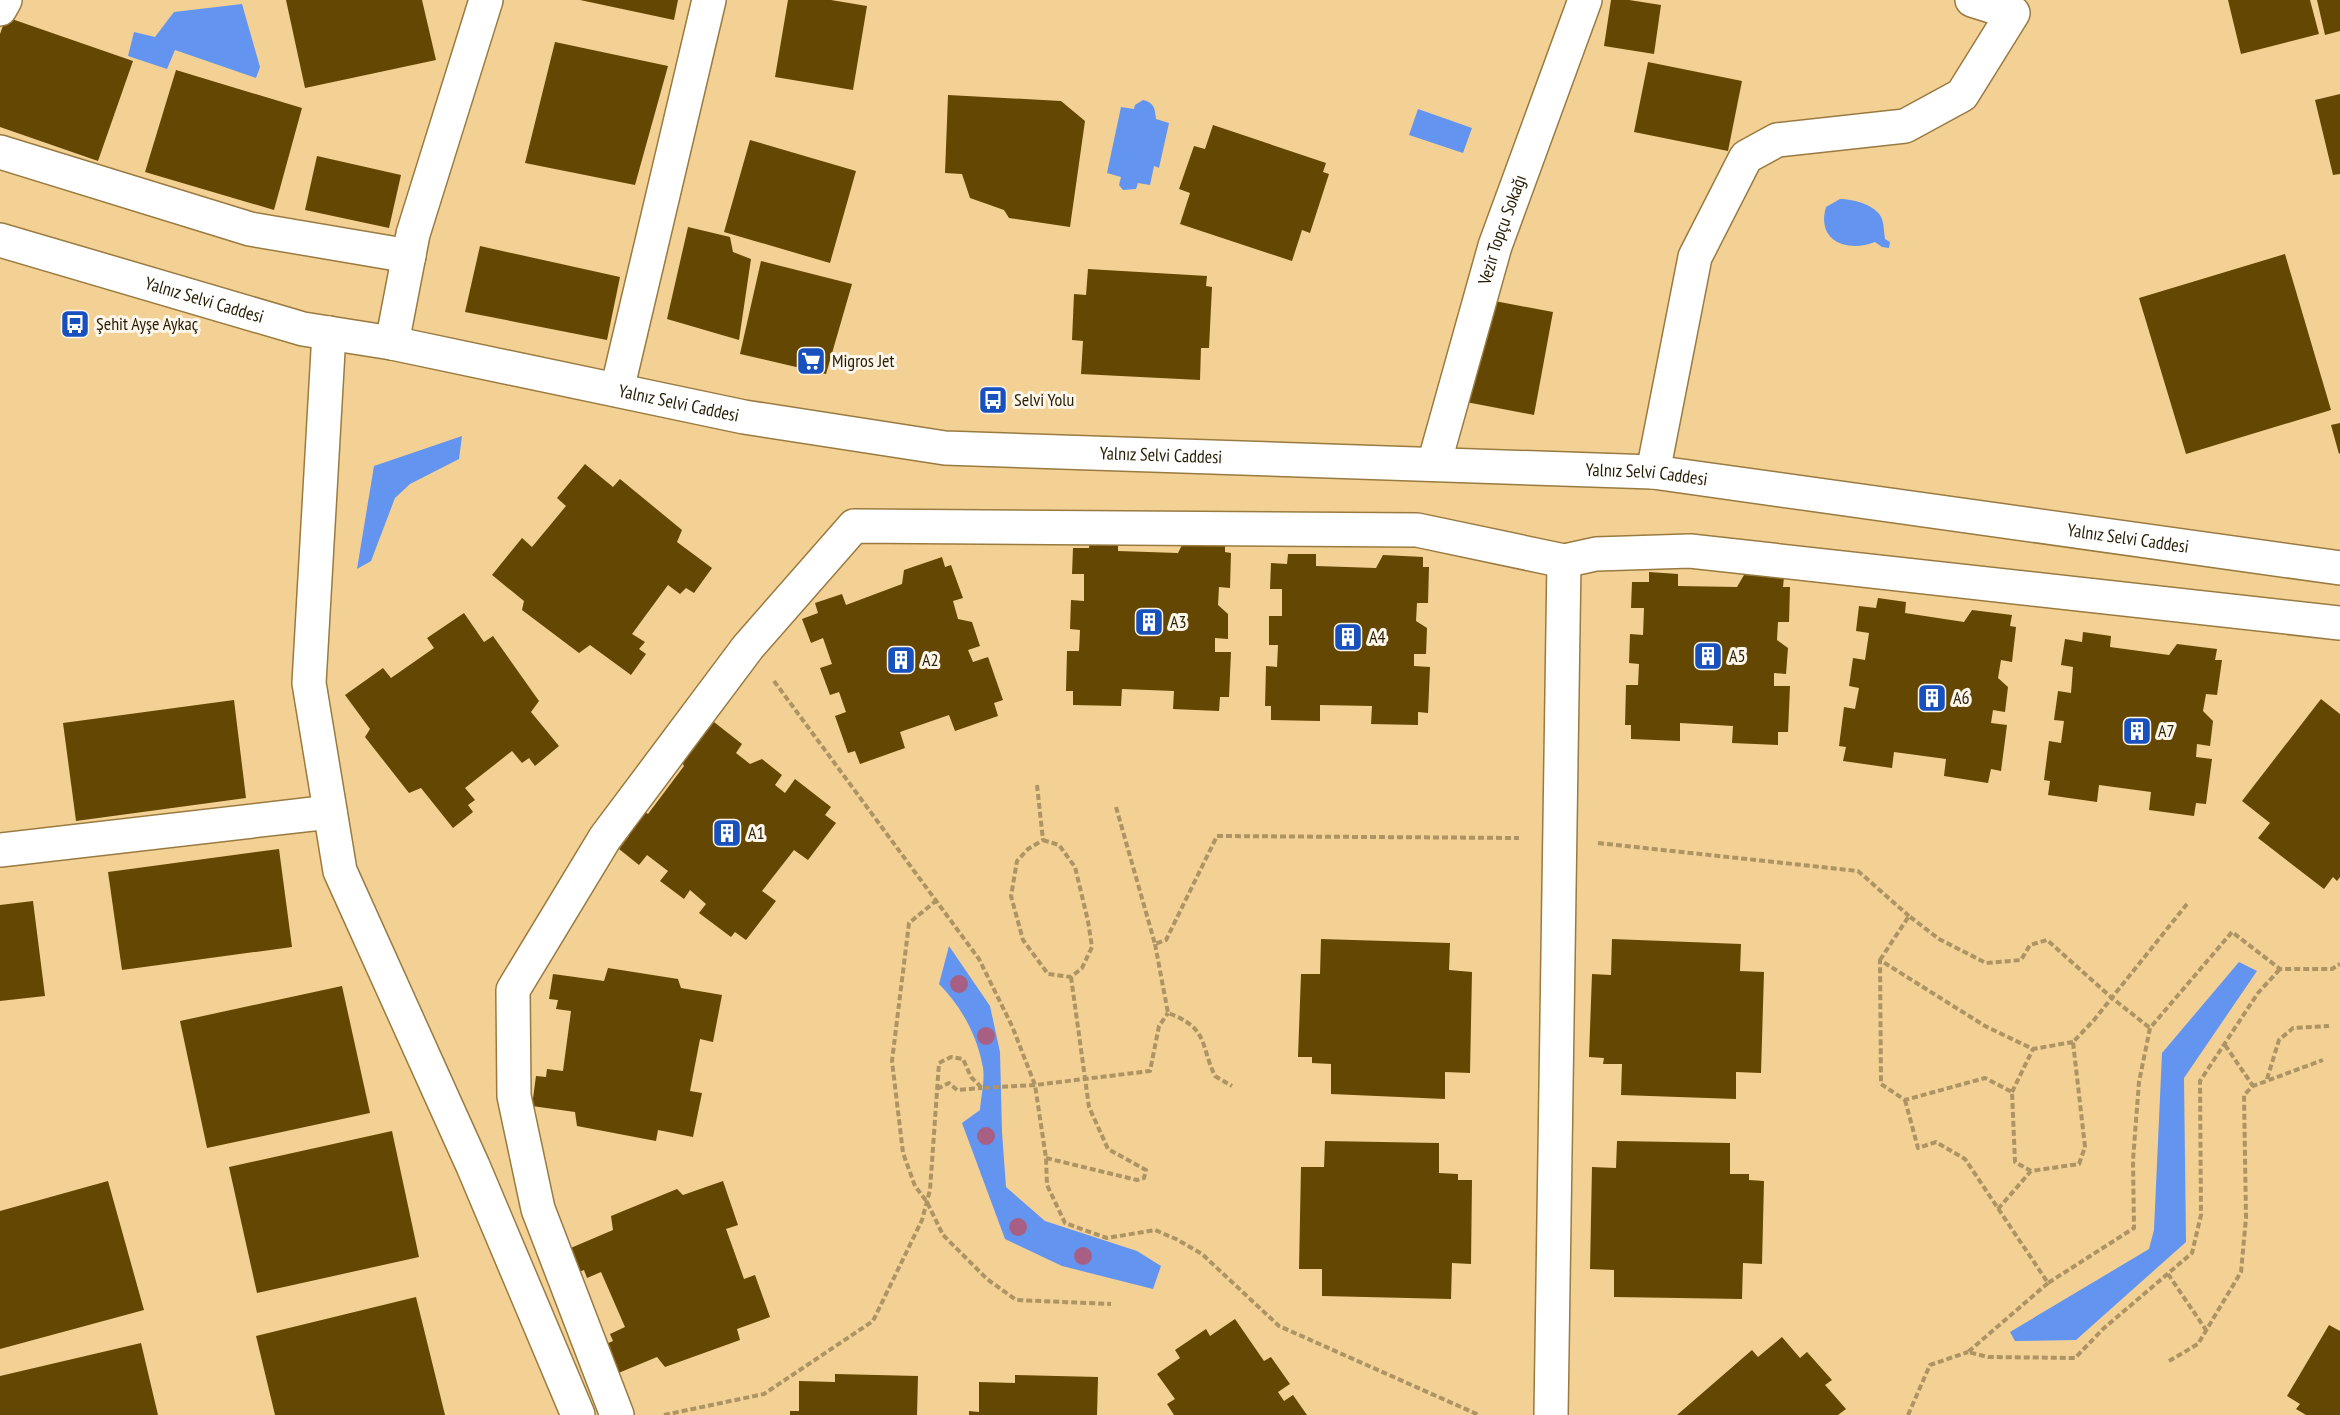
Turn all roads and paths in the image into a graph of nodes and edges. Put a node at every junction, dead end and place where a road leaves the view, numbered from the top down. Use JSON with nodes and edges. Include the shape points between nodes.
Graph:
{"nodes":[{"id":1,"x":5,"y":0,"type":"edge"},
{"id":2,"x":486,"y":0,"type":"edge"},
{"id":3,"x":710,"y":0,"type":"edge"},
{"id":4,"x":1585,"y":0,"type":"edge"},
{"id":5,"x":1972,"y":0,"type":"edge"},
{"id":6,"x":0,"y":9,"type":"edge"},
{"id":7,"x":0,"y":152,"type":"edge"},
{"id":8,"x":0,"y":240,"type":"edge"},
{"id":9,"x":409,"y":256,"type":"junction"},
{"id":10,"x":329,"y":333,"type":"junction"},
{"id":11,"x":392,"y":343,"type":"junction"},
{"id":12,"x":617,"y":390,"type":"junction"},
{"id":13,"x":1434,"y":464,"type":"junction"},
{"id":14,"x":1653,"y":472,"type":"junction"},
{"id":15,"x":1564,"y":561,"type":"junction"},
{"id":16,"x":2340,"y":568,"type":"edge"},
{"id":17,"x":2340,"y":623,"type":"edge"},
{"id":18,"x":748,"y":647,"type":"junction"},
{"id":19,"x":1037,"y":785,"type":"dead end"},
{"id":20,"x":1116,"y":807,"type":"dead end"},
{"id":21,"x":330,"y":812,"type":"junction"},
{"id":22,"x":1560,"y":838,"type":"junction"},
{"id":23,"x":1043,"y":840,"type":"junction"},
{"id":24,"x":0,"y":850,"type":"edge"},
{"id":25,"x":937,"y":900,"type":"junction"},
{"id":26,"x":2187,"y":904,"type":"dead end"},
{"id":27,"x":1909,"y":916,"type":"junction"},
{"id":28,"x":1155,"y":944,"type":"junction"},
{"id":29,"x":1880,"y":960,"type":"junction"},
{"id":30,"x":2340,"y":964,"type":"edge"},
{"id":31,"x":2280,"y":969,"type":"junction"},
{"id":32,"x":1071,"y":977,"type":"junction"},
{"id":33,"x":2112,"y":998,"type":"junction"},
{"id":34,"x":1168,"y":1013,"type":"junction"},
{"id":35,"x":2329,"y":1026,"type":"dead end"},
{"id":36,"x":2150,"y":1028,"type":"junction"},
{"id":37,"x":2073,"y":1042,"type":"junction"},
{"id":38,"x":2224,"y":1046,"type":"junction"},
{"id":39,"x":2033,"y":1049,"type":"junction"},
{"id":40,"x":2323,"y":1060,"type":"dead end"},
{"id":41,"x":1085,"y":1079,"type":"junction"},
{"id":42,"x":2267,"y":1080,"type":"junction"},
{"id":43,"x":1035,"y":1085,"type":"junction"},
{"id":44,"x":1232,"y":1086,"type":"dead end"},
{"id":45,"x":2253,"y":1086,"type":"junction"},
{"id":46,"x":936,"y":1089,"type":"junction"},
{"id":47,"x":982,"y":1089,"type":"junction"},
{"id":48,"x":2012,"y":1092,"type":"junction"},
{"id":49,"x":1905,"y":1100,"type":"junction"},
{"id":50,"x":1046,"y":1158,"type":"junction"},
{"id":51,"x":2031,"y":1171,"type":"junction"},
{"id":52,"x":927,"y":1203,"type":"junction"},
{"id":53,"x":1998,"y":1209,"type":"junction"},
{"id":54,"x":2168,"y":1274,"type":"junction"},
{"id":55,"x":2048,"y":1283,"type":"junction"},
{"id":56,"x":1111,"y":1304,"type":"dead end"},
{"id":57,"x":2206,"y":1330,"type":"junction"},
{"id":58,"x":1968,"y":1352,"type":"junction"},
{"id":59,"x":2169,"y":1361,"type":"dead end"},
{"id":60,"x":578,"y":1415,"type":"edge"},
{"id":61,"x":617,"y":1415,"type":"edge"},
{"id":62,"x":664,"y":1415,"type":"edge"},
{"id":63,"x":1479,"y":1415,"type":"edge"},
{"id":64,"x":1551,"y":1415,"type":"edge"},
{"id":65,"x":1908,"y":1415,"type":"edge"}],
"edges":[{"from":1,"to":6,"type":"street"},
{"from":2,"to":9,"type":"street"},
{"from":3,"to":12,"type":"street"},
{"from":4,"to":13,"type":"street","name":"Vezir Topçu Sokağı","via":[[1495,246]]},
{"from":5,"to":14,"type":"street","via":[[2013,13],[1962,95],[1905,126],[1777,140],[1746,157],[1695,257]]},
{"from":7,"to":9,"type":"street","via":[[250,229]]},
{"from":8,"to":10,"type":"street","name":"Yalnız Selvi Caddesi","via":[[292,326]]},
{"from":9,"to":11,"type":"street"},
{"from":10,"to":11,"type":"street","name":"Yalnız Selvi Caddesi"},
{"from":10,"to":21,"type":"street","via":[[309,683]]},
{"from":11,"to":12,"type":"street","name":"Yalnız Selvi Caddesi"},
{"from":12,"to":13,"type":"street","name":"Yalnız Selvi Caddesi","via":[[744,417],[945,448]]},
{"from":13,"to":14,"type":"street","name":"Yalnız Selvi Caddesi"},
{"from":14,"to":16,"type":"street","name":"Yalnız Selvi Caddesi"},
{"from":15,"to":17,"type":"street","via":[[1596,554],[1690,551]]},
{"from":15,"to":18,"type":"street","via":[[1417,531],[854,526]]},
{"from":15,"to":22,"type":"street"},
{"from":18,"to":25,"type":"path"},
{"from":18,"to":61,"type":"street","via":[[605,838],[513,990],[514,1096],[538,1209]]},
{"from":19,"to":23,"type":"path"},
{"from":20,"to":28,"type":"path"},
{"from":21,"to":24,"type":"street"},
{"from":21,"to":60,"type":"street","via":[[340,871],[473,1166]]},
{"from":22,"to":27,"type":"path","via":[[1858,871]]},
{"from":22,"to":28,"type":"path","via":[[1217,836],[1166,940]]},
{"from":22,"to":64,"type":"street"},
{"from":23,"to":32,"type":"path","via":[[1059,844],[1075,867],[1088,921],[1092,946],[1082,968]]},
{"from":23,"to":32,"type":"path","via":[[1017,861],[1011,896],[1023,940],[1048,974]]},
{"from":25,"to":43,"type":"path","via":[[979,959]]},
{"from":25,"to":52,"type":"path","via":[[909,923],[892,1060],[903,1153],[915,1186]]},
{"from":26,"to":33,"type":"path"},
{"from":27,"to":29,"type":"path"},
{"from":27,"to":33,"type":"path","via":[[1940,939],[1986,963],[2021,960],[2030,945],[2047,940]]},
{"from":28,"to":34,"type":"path"},
{"from":29,"to":39,"type":"path","via":[[1985,1026]]},
{"from":29,"to":49,"type":"path","via":[[1881,1084]]},
{"from":30,"to":31,"type":"path","via":[[2332,969]]},
{"from":31,"to":36,"type":"path","via":[[2232,932]]},
{"from":31,"to":38,"type":"path","via":[[2258,993]]},
{"from":32,"to":41,"type":"path"},
{"from":33,"to":36,"type":"path"},
{"from":33,"to":37,"type":"path"},
{"from":34,"to":41,"type":"path","via":[[1159,1026],[1150,1071]]},
{"from":34,"to":44,"type":"path","via":[[1183,1018],[1200,1035],[1215,1076]]},
{"from":35,"to":42,"type":"path","via":[[2293,1028],[2279,1040]]},
{"from":36,"to":55,"type":"path","via":[[2139,1082],[2133,1160],[2134,1228]]},
{"from":37,"to":39,"type":"path"},
{"from":37,"to":51,"type":"path","via":[[2085,1147],[2079,1164]]},
{"from":38,"to":45,"type":"path"},
{"from":38,"to":54,"type":"path","via":[[2200,1081],[2201,1215],[2192,1252]]},
{"from":39,"to":48,"type":"path"},
{"from":40,"to":42,"type":"path"},
{"from":41,"to":43,"type":"path"},
{"from":41,"to":50,"type":"path","via":[[1089,1107],[1108,1149],[1146,1170],[1144,1178],[1137,1180]]},
{"from":42,"to":45,"type":"path"},
{"from":43,"to":47,"type":"path"},
{"from":43,"to":50,"type":"path"},
{"from":45,"to":57,"type":"path","via":[[2244,1095],[2246,1218],[2241,1272]]},
{"from":46,"to":47,"type":"path","via":[[949,1083],[957,1090]]},
{"from":46,"to":47,"type":"path","via":[[939,1063],[951,1057],[963,1059]]},
{"from":46,"to":52,"type":"path"},
{"from":48,"to":49,"type":"path","via":[[1985,1078]]},
{"from":48,"to":51,"type":"path","via":[[2015,1162]]},
{"from":49,"to":53,"type":"path","via":[[1918,1148],[1936,1142],[1965,1159]]},
{"from":50,"to":63,"type":"path","via":[[1047,1185],[1065,1223],[1107,1238],[1155,1230],[1176,1239],[1202,1254],[1279,1326]]},
{"from":51,"to":53,"type":"path"},
{"from":52,"to":56,"type":"path","via":[[943,1235],[987,1280],[1016,1300]]},
{"from":52,"to":62,"type":"path","via":[[873,1321],[764,1394]]},
{"from":53,"to":55,"type":"path"},
{"from":54,"to":57,"type":"path"},
{"from":54,"to":58,"type":"path","via":[[2075,1358],[1988,1357]]},
{"from":55,"to":58,"type":"path"},
{"from":57,"to":59,"type":"path","via":[[2198,1344]]},
{"from":58,"to":65,"type":"path","via":[[1930,1365]]}]}
